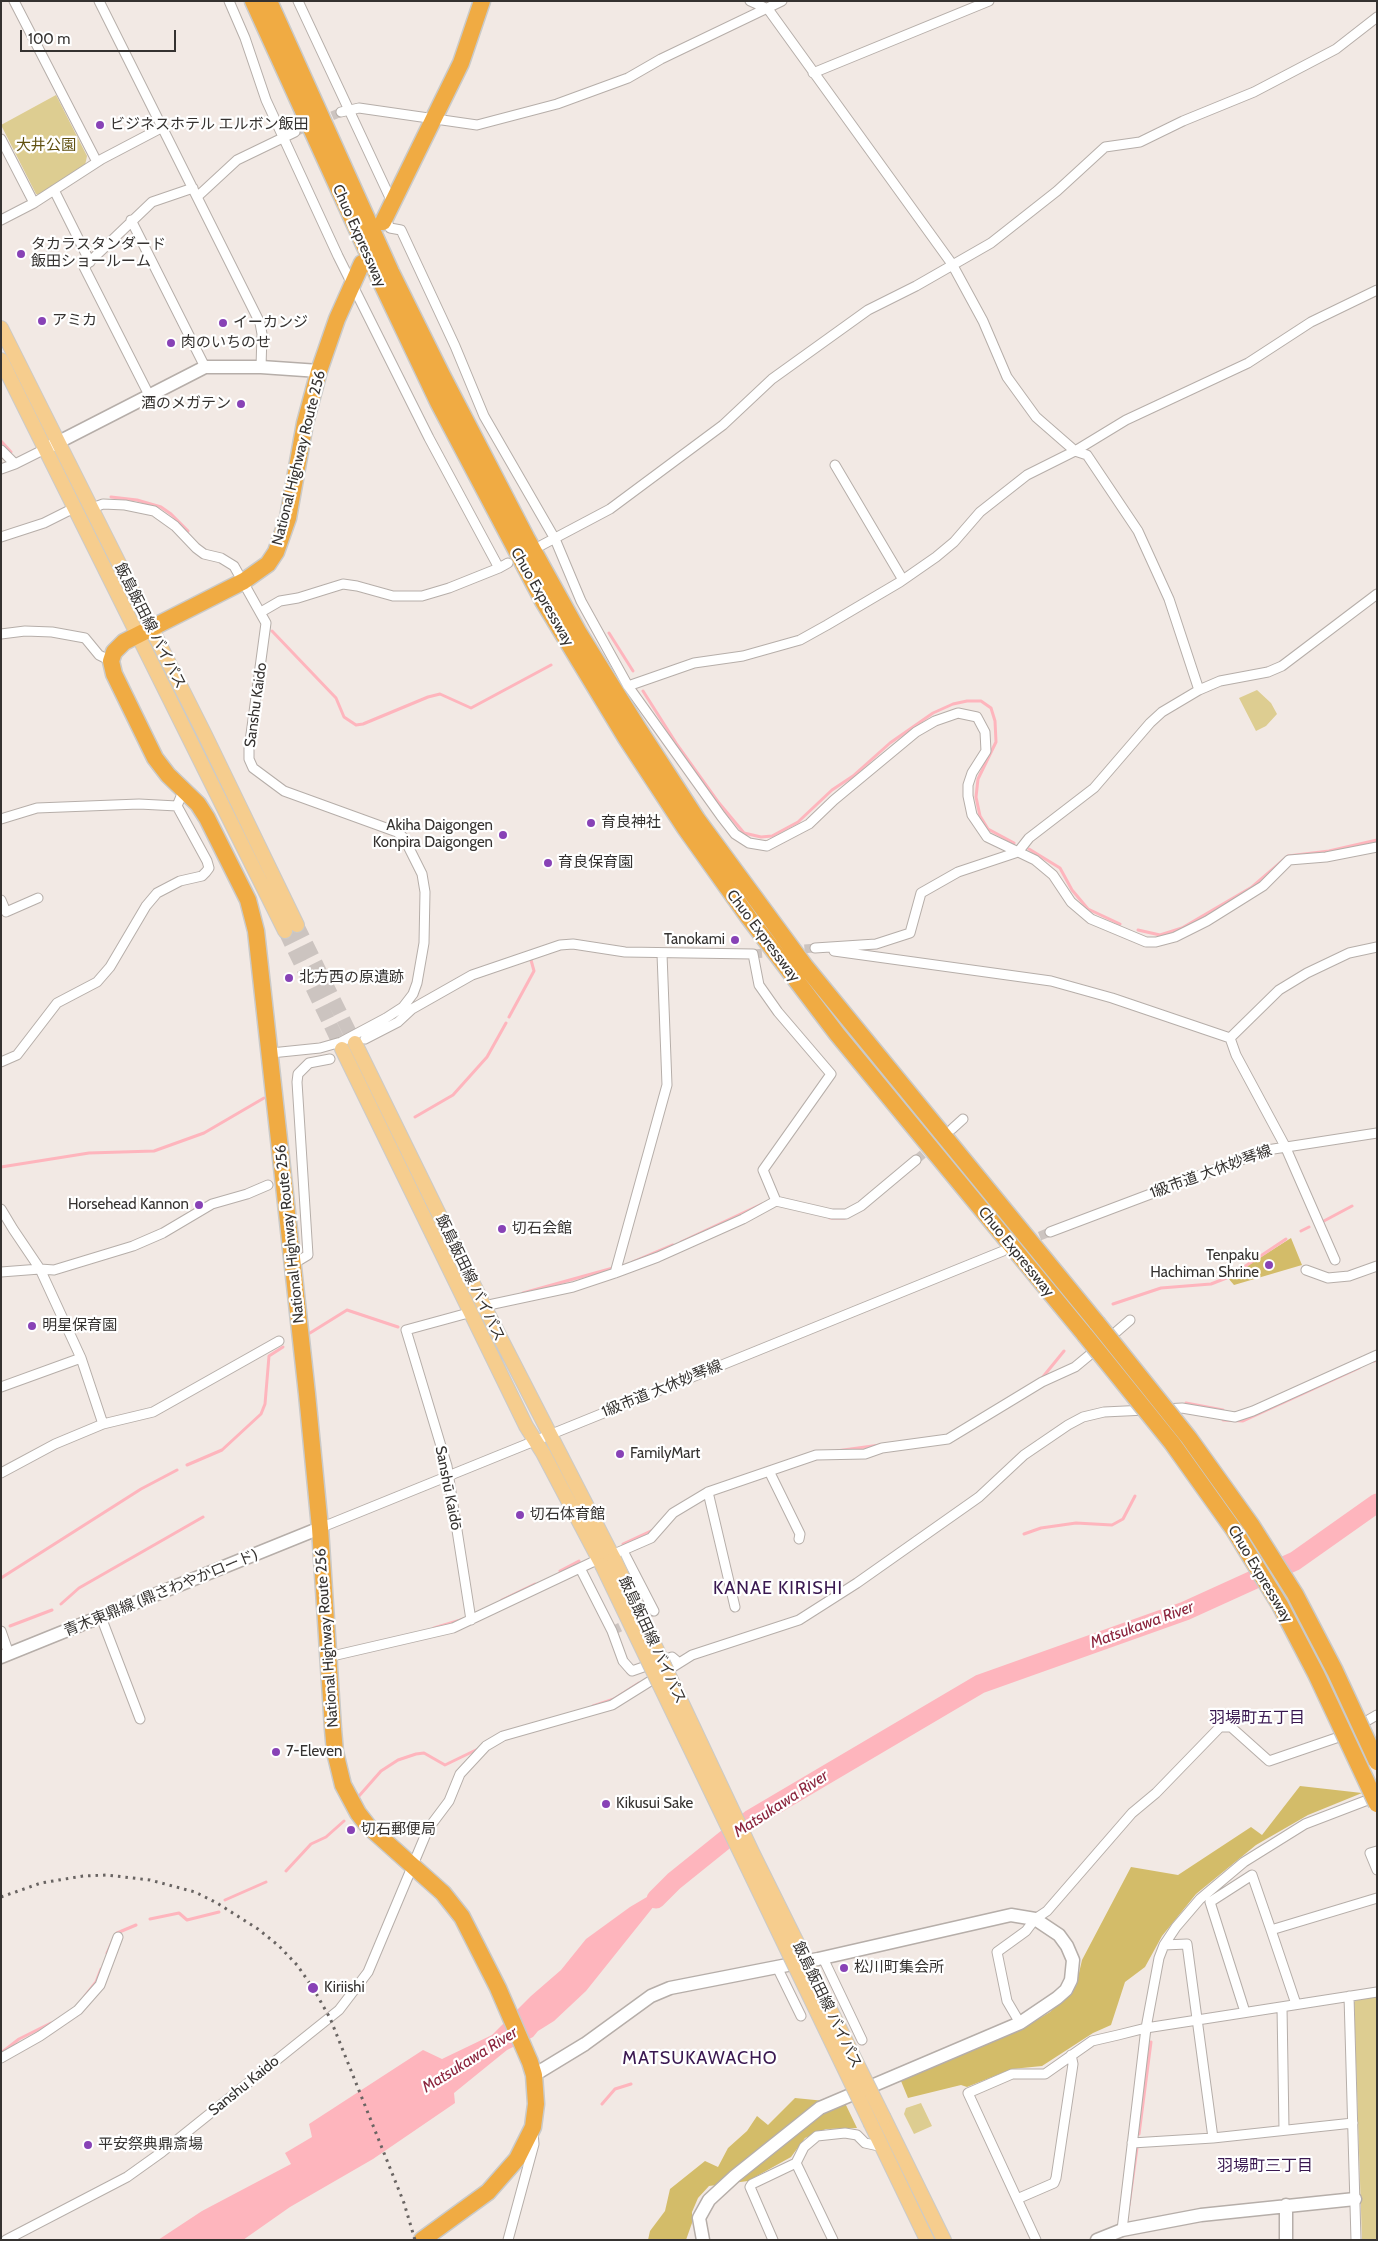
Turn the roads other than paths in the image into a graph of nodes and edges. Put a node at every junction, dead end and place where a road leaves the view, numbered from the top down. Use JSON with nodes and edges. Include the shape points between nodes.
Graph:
{"nodes":[{"id":1,"x":14,"y":1,"type":"edge"},
{"id":2,"x":99,"y":1,"type":"edge"},
{"id":3,"x":229,"y":1,"type":"edge"},
{"id":4,"x":253,"y":1,"type":"edge"},
{"id":5,"x":269,"y":1,"type":"edge"},
{"id":6,"x":298,"y":1,"type":"edge"},
{"id":7,"x":482,"y":1,"type":"edge"},
{"id":8,"x":750,"y":1,"type":"edge"},
{"id":9,"x":782,"y":1,"type":"edge"},
{"id":10,"x":989,"y":1,"type":"edge"},
{"id":11,"x":768,"y":9,"type":"junction"},
{"id":12,"x":1377,"y":16,"type":"edge"},
{"id":13,"x":813,"y":73,"type":"junction"},
{"id":14,"x":346,"y":112,"type":"junction"},
{"id":15,"x":434,"y":120,"type":"junction"},
{"id":16,"x":163,"y":127,"type":"junction"},
{"id":17,"x":295,"y":132,"type":"tunnel mouth"},
{"id":18,"x":282,"y":136,"type":"junction"},
{"id":19,"x":1,"y":139,"type":"edge"},
{"id":20,"x":97,"y":162,"type":"junction"},
{"id":21,"x":54,"y":190,"type":"junction"},
{"id":22,"x":195,"y":192,"type":"junction"},
{"id":23,"x":34,"y":203,"type":"junction"},
{"id":24,"x":392,"y":203,"type":"junction"},
{"id":25,"x":1,"y":220,"type":"edge"},
{"id":26,"x":131,"y":220,"type":"junction"},
{"id":27,"x":384,"y":220,"type":"joint"},
{"id":28,"x":90,"y":262,"type":"junction"},
{"id":29,"x":362,"y":263,"type":"dead end"},
{"id":30,"x":952,"y":264,"type":"junction"},
{"id":31,"x":352,"y":283,"type":"junction"},
{"id":32,"x":1377,"y":290,"type":"edge"},
{"id":33,"x":1,"y":328,"type":"edge"},
{"id":34,"x":1,"y":360,"type":"edge"},
{"id":35,"x":205,"y":367,"type":"junction"},
{"id":36,"x":262,"y":367,"type":"junction"},
{"id":37,"x":319,"y":371,"type":"junction"},
{"id":38,"x":149,"y":395,"type":"junction"},
{"id":39,"x":51,"y":445,"type":"junction"},
{"id":40,"x":1,"y":450,"type":"edge"},
{"id":41,"x":1075,"y":451,"type":"junction"},
{"id":42,"x":15,"y":464,"type":"junction"},
{"id":43,"x":835,"y":465,"type":"dead end"},
{"id":44,"x":1,"y":469,"type":"edge"},
{"id":45,"x":92,"y":508,"type":"junction"},
{"id":46,"x":68,"y":511,"type":"dead end"},
{"id":47,"x":1,"y":537,"type":"edge"},
{"id":48,"x":555,"y":539,"type":"junction"},
{"id":49,"x":542,"y":545,"type":"dead end"},
{"id":50,"x":508,"y":563,"type":"dead end"},
{"id":51,"x":499,"y":568,"type":"junction"},
{"id":52,"x":903,"y":580,"type":"junction"},
{"id":53,"x":244,"y":581,"type":"junction"},
{"id":54,"x":1377,"y":594,"type":"edge"},
{"id":55,"x":261,"y":612,"type":"junction"},
{"id":56,"x":144,"y":632,"type":"junction"},
{"id":57,"x":1,"y":634,"type":"edge"},
{"id":58,"x":111,"y":661,"type":"junction"},
{"id":59,"x":628,"y":686,"type":"junction"},
{"id":60,"x":1199,"y":690,"type":"junction"},
{"id":61,"x":184,"y":789,"type":"junction"},
{"id":62,"x":177,"y":806,"type":"junction"},
{"id":63,"x":1,"y":819,"type":"edge"},
{"id":64,"x":1377,"y":847,"type":"edge"},
{"id":65,"x":1018,"y":852,"type":"junction"},
{"id":66,"x":38,"y":898,"type":"dead end"},
{"id":67,"x":1,"y":900,"type":"edge"},
{"id":68,"x":291,"y":928,"type":"tunnel mouth"},
{"id":69,"x":1377,"y":947,"type":"edge"},
{"id":70,"x":662,"y":954,"type":"junction"},
{"id":71,"x":1230,"y":1038,"type":"junction"},
{"id":72,"x":354,"y":1044,"type":"joint"},
{"id":73,"x":271,"y":1053,"type":"junction"},
{"id":74,"x":330,"y":1059,"type":"dead end"},
{"id":75,"x":1,"y":1062,"type":"edge"},
{"id":76,"x":963,"y":1119,"type":"dead end"},
{"id":77,"x":952,"y":1129,"type":"tunnel mouth"},
{"id":78,"x":1377,"y":1133,"type":"edge"},
{"id":79,"x":1285,"y":1146,"type":"junction"},
{"id":80,"x":916,"y":1160,"type":"tunnel mouth"},
{"id":81,"x":268,"y":1185,"type":"dead end"},
{"id":82,"x":776,"y":1201,"type":"junction"},
{"id":83,"x":1,"y":1208,"type":"edge"},
{"id":84,"x":1050,"y":1232,"type":"tunnel mouth"},
{"id":85,"x":1003,"y":1251,"type":"dead end"},
{"id":86,"x":1335,"y":1260,"type":"dead end"},
{"id":87,"x":293,"y":1264,"type":"junction"},
{"id":88,"x":1377,"y":1266,"type":"edge"},
{"id":89,"x":40,"y":1269,"type":"junction"},
{"id":90,"x":1306,"y":1270,"type":"dead end"},
{"id":91,"x":1,"y":1272,"type":"edge"},
{"id":92,"x":615,"y":1273,"type":"junction"},
{"id":93,"x":478,"y":1309,"type":"junction"},
{"id":94,"x":1130,"y":1320,"type":"dead end"},
{"id":95,"x":279,"y":1341,"type":"dead end"},
{"id":96,"x":1377,"y":1355,"type":"edge"},
{"id":97,"x":81,"y":1358,"type":"junction"},
{"id":98,"x":1,"y":1387,"type":"edge"},
{"id":99,"x":103,"y":1424,"type":"junction"},
{"id":100,"x":549,"y":1434,"type":"junction"},
{"id":101,"x":535,"y":1441,"type":"junction"},
{"id":102,"x":769,"y":1472,"type":"junction"},
{"id":103,"x":1,"y":1474,"type":"edge"},
{"id":104,"x":448,"y":1475,"type":"junction"},
{"id":105,"x":708,"y":1492,"type":"junction"},
{"id":106,"x":320,"y":1528,"type":"junction"},
{"id":107,"x":799,"y":1539,"type":"dead end"},
{"id":108,"x":610,"y":1558,"type":"junction"},
{"id":109,"x":580,"y":1568,"type":"junction"},
{"id":110,"x":735,"y":1607,"type":"dead end"},
{"id":111,"x":654,"y":1611,"type":"dead end"},
{"id":112,"x":101,"y":1618,"type":"junction"},
{"id":113,"x":471,"y":1620,"type":"junction"},
{"id":114,"x":1,"y":1631,"type":"edge"},
{"id":115,"x":5,"y":1655,"type":"edge"},
{"id":116,"x":328,"y":1657,"type":"junction"},
{"id":117,"x":678,"y":1662,"type":"junction"},
{"id":118,"x":1377,"y":1715,"type":"edge"},
{"id":119,"x":140,"y":1719,"type":"dead end"},
{"id":120,"x":1377,"y":1762,"type":"edge"},
{"id":121,"x":1377,"y":1799,"type":"edge"},
{"id":122,"x":1377,"y":1804,"type":"edge"},
{"id":123,"x":1376,"y":1851,"type":"edge"},
{"id":124,"x":412,"y":1866,"type":"junction"},
{"id":125,"x":1377,"y":1870,"type":"edge"},
{"id":126,"x":1377,"y":1898,"type":"edge"},
{"id":127,"x":1035,"y":1919,"type":"junction"},
{"id":128,"x":1272,"y":1930,"type":"junction"},
{"id":129,"x":118,"y":1937,"type":"dead end"},
{"id":130,"x":1164,"y":1945,"type":"junction"},
{"id":131,"x":823,"y":1958,"type":"junction"},
{"id":132,"x":777,"y":1967,"type":"junction"},
{"id":133,"x":1377,"y":1992,"type":"edge"},
{"id":134,"x":1349,"y":1996,"type":"junction"},
{"id":135,"x":1296,"y":2004,"type":"junction"},
{"id":136,"x":1282,"y":2007,"type":"junction"},
{"id":137,"x":1245,"y":2012,"type":"junction"},
{"id":138,"x":801,"y":2016,"type":"dead end"},
{"id":139,"x":1197,"y":2020,"type":"junction"},
{"id":140,"x":1020,"y":2023,"type":"junction"},
{"id":141,"x":1146,"y":2028,"type":"junction"},
{"id":142,"x":862,"y":2040,"type":"dead end"},
{"id":143,"x":1071,"y":2055,"type":"junction"},
{"id":144,"x":1,"y":2058,"type":"edge"},
{"id":145,"x":532,"y":2068,"type":"junction"},
{"id":146,"x":878,"y":2121,"type":"junction"},
{"id":147,"x":1353,"y":2123,"type":"junction"},
{"id":148,"x":533,"y":2127,"type":"junction"},
{"id":149,"x":1284,"y":2129,"type":"junction"},
{"id":150,"x":1213,"y":2138,"type":"junction"},
{"id":151,"x":1132,"y":2143,"type":"junction"},
{"id":152,"x":883,"y":2147,"type":"junction"},
{"id":153,"x":796,"y":2163,"type":"junction"},
{"id":154,"x":1017,"y":2199,"type":"junction"},
{"id":155,"x":1355,"y":2199,"type":"junction"},
{"id":156,"x":1286,"y":2205,"type":"junction"},
{"id":157,"x":1122,"y":2230,"type":"junction"},
{"id":158,"x":6,"y":2240,"type":"edge"},
{"id":159,"x":422,"y":2240,"type":"edge"},
{"id":160,"x":508,"y":2240,"type":"edge"},
{"id":161,"x":704,"y":2240,"type":"edge"},
{"id":162,"x":773,"y":2240,"type":"edge"},
{"id":163,"x":833,"y":2240,"type":"edge"},
{"id":164,"x":927,"y":2240,"type":"edge"},
{"id":165,"x":944,"y":2240,"type":"edge"},
{"id":166,"x":1036,"y":2240,"type":"edge"},
{"id":167,"x":1097,"y":2240,"type":"edge"},
{"id":168,"x":1286,"y":2240,"type":"edge"},
{"id":169,"x":1356,"y":2240,"type":"edge"}],
"edges":[{"from":1,"to":20,"type":"street"},
{"from":2,"to":16,"type":"street"},
{"from":3,"to":18,"type":"street"},
{"from":4,"to":122,"type":"highway","name":"Chuo Expressway","bridge":true,"via":[[438,402],[539,593],[626,738],[684,828],[837,1034],[1172,1443],[1234,1530],[1294,1631]]},
{"from":5,"to":120,"type":"highway","name":"Chuo Expressway","bridge":true,"via":[[391,272],[442,375],[574,624],[638,728],[697,820],[805,966],[1189,1438],[1252,1526],[1308,1620]]},
{"from":6,"to":14,"type":"street"},
{"from":7,"to":15,"type":"highway","via":[[461,63]]},
{"from":8,"to":11,"type":"street"},
{"from":9,"to":11,"type":"street"},
{"from":10,"to":13,"type":"street"},
{"from":11,"to":13,"type":"street"},
{"from":11,"to":15,"type":"street","via":[[628,78],[557,104],[478,126]]},
{"from":12,"to":30,"type":"street","via":[[1336,49],[1254,92],[1140,142],[1105,148],[991,243]]},
{"from":13,"to":30,"type":"street"},
{"from":14,"to":15,"type":"street","via":[[359,108]]},
{"from":14,"to":24,"type":"street"},
{"from":15,"to":24,"type":"highway"},
{"from":16,"to":20,"type":"street"},
{"from":16,"to":22,"type":"street"},
{"from":17,"to":18,"type":"street"},
{"from":18,"to":22,"type":"street","via":[[237,160]]},
{"from":18,"to":31,"type":"street"},
{"from":19,"to":23,"type":"street"},
{"from":20,"to":21,"type":"street"},
{"from":21,"to":23,"type":"street"},
{"from":21,"to":28,"type":"street"},
{"from":22,"to":26,"type":"street","via":[[152,202]]},
{"from":22,"to":36,"type":"street","via":[[260,323]]},
{"from":23,"to":25,"type":"street"},
{"from":24,"to":27,"type":"highway"},
{"from":26,"to":28,"type":"street"},
{"from":26,"to":35,"type":"street"},
{"from":27,"to":48,"type":"street","via":[[390,228],[401,230],[484,416]]},
{"from":28,"to":38,"type":"street","via":[[84,267]]},
{"from":29,"to":31,"type":"highway","name":"National Highway Route 256"},
{"from":30,"to":41,"type":"street","via":[[983,321],[1007,377],[1036,417]]},
{"from":30,"to":48,"type":"street","via":[[868,310],[772,380],[723,425],[631,494]]},
{"from":31,"to":37,"type":"highway","name":"National Highway Route 256"},
{"from":31,"to":51,"type":"street","via":[[429,438]]},
{"from":32,"to":41,"type":"street","via":[[1311,322],[1248,363],[1126,420]]},
{"from":33,"to":39,"type":"main road","name":"飯島飯田線 バイパス"},
{"from":34,"to":39,"type":"main road","name":"飯島飯田線 バイパス"},
{"from":35,"to":36,"type":"street"},
{"from":35,"to":38,"type":"street"},
{"from":36,"to":37,"type":"street"},
{"from":37,"to":53,"type":"highway","name":"National Highway Route 256","via":[[282,538],[268,564]]},
{"from":38,"to":39,"type":"street"},
{"from":39,"to":42,"type":"street"},
{"from":39,"to":45,"type":"main road","name":"飯島飯田線 バイパス"},
{"from":39,"to":56,"type":"main road","name":"飯島飯田線 バイパス"},
{"from":40,"to":42,"type":"street"},
{"from":41,"to":52,"type":"street","via":[[1027,476],[1001,494],[942,552]]},
{"from":41,"to":60,"type":"street","via":[[1087,455],[1138,531],[1169,599]]},
{"from":42,"to":44,"type":"street"},
{"from":43,"to":52,"type":"street"},
{"from":45,"to":53,"type":"street","via":[[103,504],[125,505],[154,511],[204,554],[221,558],[234,566]]},
{"from":45,"to":56,"type":"main road","name":"飯島飯田線 バイパス"},
{"from":46,"to":47,"type":"street","via":[[44,524]]},
{"from":48,"to":49,"type":"street"},
{"from":48,"to":59,"type":"street","via":[[581,601]]},
{"from":50,"to":51,"type":"street"},
{"from":51,"to":55,"type":"street","via":[[413,598],[343,584],[280,601]]},
{"from":52,"to":59,"type":"street","via":[[800,640],[743,656],[694,663]]},
{"from":53,"to":55,"type":"street"},
{"from":53,"to":56,"type":"highway","name":"National Highway Route 256"},
{"from":54,"to":60,"type":"street","via":[[1282,666],[1268,672],[1220,681]]},
{"from":55,"to":73,"type":"street","name":"Sanshu Kaido","via":[[266,623],[249,749],[253,768],[284,791],[389,829],[404,838],[422,874],[425,892],[424,944],[417,983],[403,1006],[341,1042],[320,1048]]},
{"from":56,"to":58,"type":"highway","name":"National Highway Route 256","via":[[118,646]]},
{"from":56,"to":68,"type":"main road","name":"飯島飯田線 バイパス"},
{"from":57,"to":58,"type":"street","via":[[52,632],[85,638],[98,655]]},
{"from":58,"to":61,"type":"highway","name":"National Highway Route 256","via":[[114,674],[155,758]]},
{"from":59,"to":65,"type":"street","via":[[735,834],[749,843],[767,846],[808,824],[916,732],[958,713],[977,717],[987,740],[986,750],[968,785],[972,815],[987,837]]},
{"from":60,"to":65,"type":"street","via":[[1156,718],[1094,788],[1029,838]]},
{"from":61,"to":62,"type":"street"},
{"from":61,"to":73,"type":"highway","name":"National Highway Route 256","via":[[207,818],[248,900],[256,931]]},
{"from":62,"to":63,"type":"street","via":[[139,804],[37,808]]},
{"from":62,"to":75,"type":"street","via":[[209,868],[202,876],[180,881],[157,893],[97,982],[57,1003],[17,1055]]},
{"from":64,"to":65,"type":"street","via":[[1289,860],[1263,886],[1207,921],[1175,937],[1156,942],[1146,942],[1091,919],[1071,902],[1053,875],[1035,860]]},
{"from":65,"to":71,"type":"street","via":[[958,872],[921,893],[910,933],[876,944],[815,948],[1051,982],[1112,998]]},
{"from":66,"to":67,"type":"street","via":[[6,912]]},
{"from":69,"to":71,"type":"street","via":[[1349,953],[1307,972],[1278,990]]},
{"from":70,"to":72,"type":"street","via":[[560,945],[472,974],[412,1009],[398,1022]]},
{"from":70,"to":82,"type":"street","via":[[754,954],[758,985],[831,1074],[763,1170]]},
{"from":70,"to":92,"type":"street","via":[[668,1084]]},
{"from":71,"to":79,"type":"street"},
{"from":72,"to":93,"type":"main road","name":"飯島飯田線 バイパス"},
{"from":73,"to":87,"type":"highway","name":"National Highway Route 256"},
{"from":74,"to":87,"type":"street","via":[[309,1063],[298,1074],[308,1255]]},
{"from":76,"to":77,"type":"street"},
{"from":78,"to":79,"type":"street","name":"1級市道 大休妙琴線"},
{"from":79,"to":84,"type":"street","name":"1級市道 大休妙琴線"},
{"from":79,"to":86,"type":"street"},
{"from":80,"to":82,"type":"street","via":[[861,1206],[846,1214]]},
{"from":81,"to":89,"type":"street","via":[[212,1204],[163,1233],[133,1246],[54,1270]]},
{"from":82,"to":92,"type":"street","via":[[743,1219]]},
{"from":83,"to":89,"type":"street"},
{"from":85,"to":100,"type":"street","name":"1級市道 大休妙琴線"},
{"from":87,"to":106,"type":"highway","name":"National Highway Route 256"},
{"from":88,"to":90,"type":"street","via":[[1349,1276],[1328,1278]]},
{"from":89,"to":91,"type":"street"},
{"from":89,"to":97,"type":"street"},
{"from":92,"to":93,"type":"street","via":[[573,1287]]},
{"from":93,"to":100,"type":"main road","name":"飯島飯田線 バイパス"},
{"from":93,"to":101,"type":"main road","name":"飯島飯田線 バイパス"},
{"from":93,"to":104,"type":"street","via":[[406,1330]]},
{"from":94,"to":102,"type":"street","via":[[1075,1367],[1042,1382],[948,1440],[882,1448],[865,1454],[816,1455]]},
{"from":95,"to":99,"type":"street","via":[[153,1412]]},
{"from":96,"to":117,"type":"street","via":[[1234,1417],[1182,1408],[1104,1412],[1083,1417],[1038,1445],[979,1496],[823,1606],[799,1620]]},
{"from":97,"to":98,"type":"street"},
{"from":97,"to":99,"type":"street"},
{"from":99,"to":103,"type":"street","via":[[56,1444]]},
{"from":100,"to":101,"type":"street","name":"1級市道 大休妙琴線"},
{"from":100,"to":108,"type":"main road","name":"飯島飯田線 バイパス"},
{"from":101,"to":104,"type":"street","name":"1級市道 大休妙琴線"},
{"from":101,"to":108,"type":"main road","name":"飯島飯田線 バイパス"},
{"from":102,"to":105,"type":"street"},
{"from":102,"to":107,"type":"street","via":[[800,1534]]},
{"from":104,"to":106,"type":"street","name":"1級市道 大休妙琴線"},
{"from":104,"to":113,"type":"street","name":"Sanshū Kaidō"},
{"from":105,"to":108,"type":"street","via":[[673,1513],[651,1538]]},
{"from":105,"to":110,"type":"street"},
{"from":106,"to":112,"type":"street","name":"青木東鼎線 (鼎さわやかロード)"},
{"from":106,"to":116,"type":"highway","name":"National Highway Route 256"},
{"from":108,"to":109,"type":"street"},
{"from":108,"to":111,"type":"street"},
{"from":108,"to":146,"type":"main road","name":"飯島飯田線 バイパス","bridge":true},
{"from":109,"to":113,"type":"street"},
{"from":109,"to":117,"type":"street","via":[[612,1631],[623,1661],[632,1671],[672,1657]]},
{"from":112,"to":115,"type":"street","name":"青木東鼎線 (鼎さわやかロード)"},
{"from":112,"to":119,"type":"street"},
{"from":113,"to":116,"type":"street","via":[[433,1634]]},
{"from":114,"to":115,"type":"street"},
{"from":116,"to":124,"type":"highway","name":"National Highway Route 256","via":[[335,1752],[343,1785],[368,1826]]},
{"from":117,"to":124,"type":"street","via":[[612,1705],[503,1736],[486,1746],[460,1774],[449,1801],[428,1829]]},
{"from":118,"to":127,"type":"street","via":[[1339,1737],[1269,1761],[1231,1726],[1220,1727],[1156,1793],[1132,1812],[1047,1911]]},
{"from":121,"to":130,"type":"street","via":[[1305,1824],[1244,1862],[1200,1899]]},
{"from":123,"to":125,"type":"street","via":[[1370,1853]]},
{"from":124,"to":145,"type":"highway","name":"National Highway Route 256","via":[[455,1906],[498,1988]]},
{"from":124,"to":158,"type":"street","name":"Sanshu Kaido","via":[[368,1972],[339,2010],[127,2177]]},
{"from":126,"to":128,"type":"street"},
{"from":127,"to":131,"type":"street","via":[[1011,1915]]},
{"from":127,"to":140,"type":"street","via":[[1026,1931],[997,1952],[1007,2001]]},
{"from":127,"to":140,"type":"street","via":[[1059,1935],[1067,1946],[1073,1960],[1071,1980],[1057,1998]]},
{"from":128,"to":135,"type":"street"},
{"from":128,"to":137,"type":"street","via":[[1252,1875],[1210,1902]]},
{"from":129,"to":144,"type":"street","via":[[99,1986],[78,2010]]},
{"from":130,"to":139,"type":"street","via":[[1187,1944]]},
{"from":130,"to":141,"type":"street"},
{"from":131,"to":132,"type":"street"},
{"from":131,"to":142,"type":"street"},
{"from":132,"to":138,"type":"street"},
{"from":132,"to":145,"type":"street","via":[[657,1993],[585,2044]]},
{"from":133,"to":134,"type":"street"},
{"from":134,"to":135,"type":"street"},
{"from":134,"to":147,"type":"street"},
{"from":135,"to":136,"type":"street"},
{"from":136,"to":137,"type":"street"},
{"from":136,"to":149,"type":"street"},
{"from":137,"to":139,"type":"street"},
{"from":139,"to":141,"type":"street"},
{"from":139,"to":150,"type":"street"},
{"from":140,"to":161,"type":"street","via":[[820,2108],[709,2200],[699,2218]]},
{"from":141,"to":143,"type":"street","via":[[1092,2041]]},
{"from":141,"to":151,"type":"street"},
{"from":143,"to":154,"type":"street","via":[[1073,2064],[1056,2178],[1054,2183]]},
{"from":143,"to":154,"type":"street","via":[[1045,2074],[1012,2074],[968,2093]]},
{"from":145,"to":148,"type":"highway","name":"National Highway Route 256","via":[[536,2104]]},
{"from":146,"to":152,"type":"main road","name":"飯島飯田線 バイパス"},
{"from":146,"to":165,"type":"main road","name":"飯島飯田線 バイパス"},
{"from":147,"to":149,"type":"street"},
{"from":147,"to":155,"type":"street"},
{"from":148,"to":159,"type":"highway","name":"National Highway Route 256","via":[[517,2159],[496,2186]]},
{"from":148,"to":160,"type":"street","via":[[534,2144]]},
{"from":149,"to":150,"type":"street"},
{"from":150,"to":151,"type":"street"},
{"from":151,"to":157,"type":"street"},
{"from":152,"to":153,"type":"street","via":[[845,2133],[817,2136],[804,2146]]},
{"from":152,"to":164,"type":"main road","name":"飯島飯田線 バイパス"},
{"from":153,"to":162,"type":"street","via":[[750,2187]]},
{"from":153,"to":163,"type":"street"},
{"from":154,"to":166,"type":"street"},
{"from":155,"to":156,"type":"street"},
{"from":155,"to":169,"type":"street"},
{"from":156,"to":157,"type":"street","via":[[1201,2215]]},
{"from":156,"to":168,"type":"street"},
{"from":157,"to":167,"type":"street"}]}
